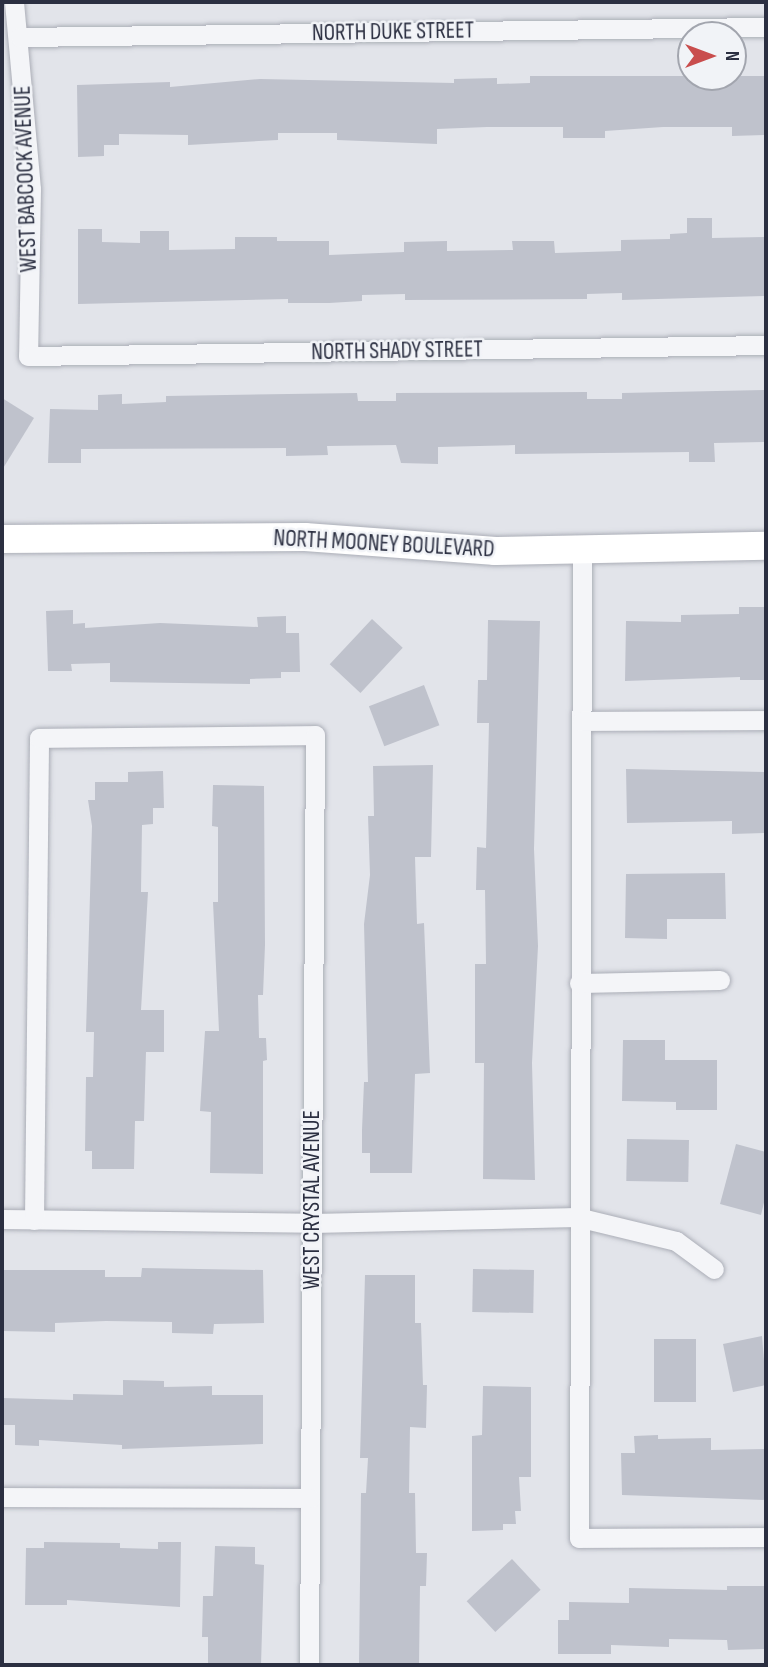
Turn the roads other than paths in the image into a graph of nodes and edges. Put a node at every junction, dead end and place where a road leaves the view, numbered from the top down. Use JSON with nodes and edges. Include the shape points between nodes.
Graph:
{"nodes":[{"id":1,"x":14,"y":2,"type":"edge"},
{"id":2,"x":766,"y":27,"type":"edge"},
{"id":3,"x":20,"y":37,"type":"junction"},
{"id":4,"x":766,"y":345,"type":"edge"},
{"id":5,"x":28,"y":356,"type":"joint"},
{"id":6,"x":2,"y":539,"type":"edge"},
{"id":7,"x":766,"y":546,"type":"edge"},
{"id":8,"x":582,"y":551,"type":"junction"},
{"id":9,"x":766,"y":720,"type":"edge"},
{"id":10,"x":582,"y":721,"type":"junction"},
{"id":11,"x":720,"y":980,"type":"dead end"},
{"id":12,"x":579,"y":982,"type":"junction"},
{"id":13,"x":577,"y":1217,"type":"junction"},
{"id":14,"x":2,"y":1219,"type":"edge"},
{"id":15,"x":34,"y":1220,"type":"junction"},
{"id":16,"x":312,"y":1223,"type":"junction"},
{"id":17,"x":714,"y":1269,"type":"dead end"},
{"id":18,"x":2,"y":1497,"type":"edge"},
{"id":19,"x":310,"y":1498,"type":"junction"},
{"id":20,"x":766,"y":1538,"type":"edge"},
{"id":21,"x":309,"y":1665,"type":"edge"}],
"edges":[{"from":1,"to":3,"type":"street","name":"WEST BABCOCK AVENUE"},
{"from":2,"to":3,"type":"street","name":"NORTH DUKE STREET"},
{"from":3,"to":5,"type":"street","name":"WEST BABCOCK AVENUE","via":[[30,189]]},
{"from":4,"to":5,"type":"street","name":"NORTH SHADY STREET"},
{"from":6,"to":8,"type":"street","name":"NORTH MOONEY BOULEVARD","via":[[305,537],[495,551]]},
{"from":7,"to":8,"type":"street","name":"NORTH MOONEY BOULEVARD"},
{"from":8,"to":10,"type":"street"},
{"from":9,"to":10,"type":"street"},
{"from":10,"to":12,"type":"street"},
{"from":11,"to":12,"type":"street"},
{"from":12,"to":13,"type":"street"},
{"from":13,"to":16,"type":"street"},
{"from":13,"to":17,"type":"street","via":[[676,1241]]},
{"from":13,"to":20,"type":"street","via":[[579,1538]]},
{"from":14,"to":15,"type":"street"},
{"from":15,"to":16,"type":"street"},
{"from":15,"to":16,"type":"street","name":"WEST CRYSTAL AVENUE","via":[[39,737],[315,735]]},
{"from":16,"to":19,"type":"street","name":"WEST CRYSTAL AVENUE"},
{"from":18,"to":19,"type":"street"},
{"from":19,"to":21,"type":"street","name":"WEST CRYSTAL AVENUE"}]}
